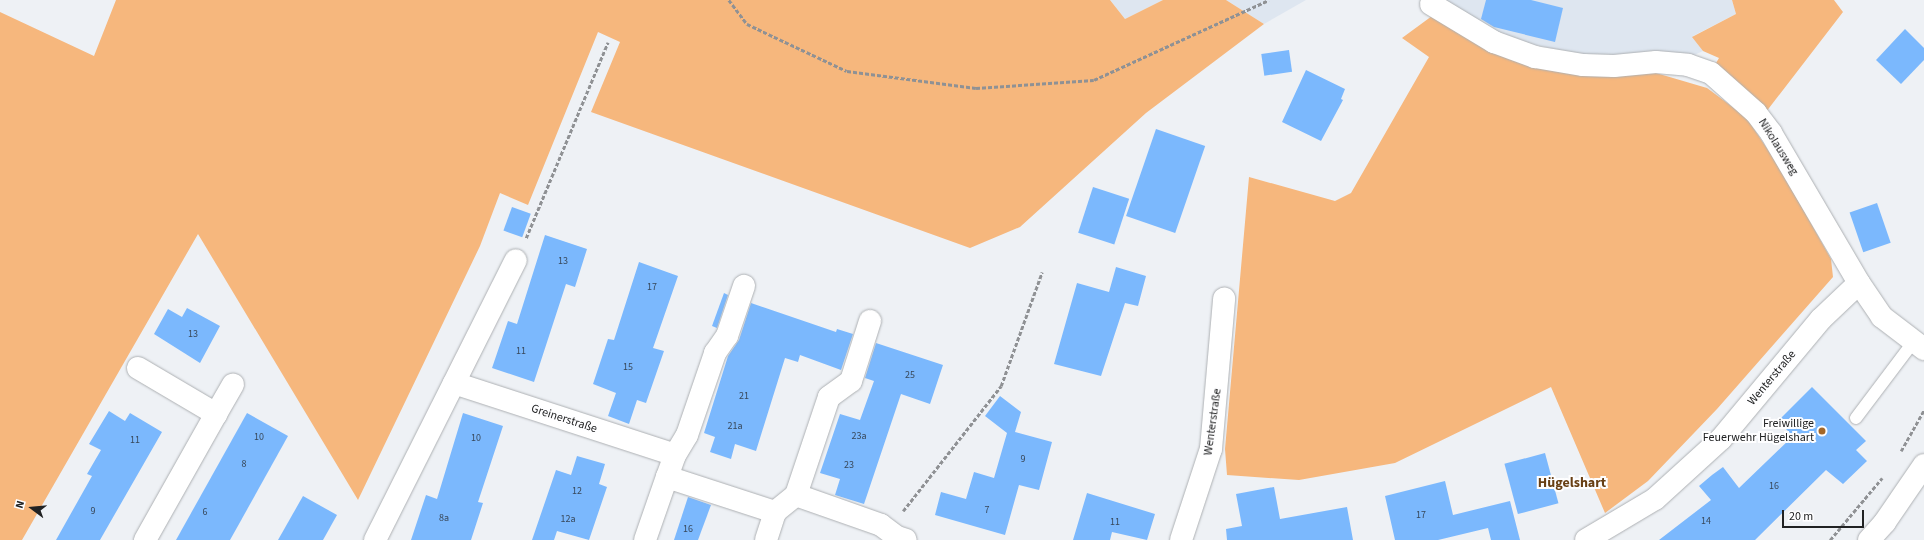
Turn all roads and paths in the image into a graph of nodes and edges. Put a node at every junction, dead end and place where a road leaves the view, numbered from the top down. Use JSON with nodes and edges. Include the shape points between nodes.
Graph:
{"nodes":[{"id":1,"x":729,"y":0,"type":"edge"},
{"id":2,"x":1269,"y":0,"type":"edge"},
{"id":3,"x":1428,"y":2,"type":"edge"},
{"id":4,"x":608,"y":42,"type":"dead end"},
{"id":5,"x":516,"y":260,"type":"joint"},
{"id":6,"x":1042,"y":272,"type":"dead end"},
{"id":7,"x":1859,"y":283,"type":"junction"},
{"id":8,"x":744,"y":286,"type":"dead end"},
{"id":9,"x":1224,"y":299,"type":"dead end"},
{"id":10,"x":870,"y":321,"type":"dead end"},
{"id":11,"x":1919,"y":345,"type":"edge"},
{"id":12,"x":138,"y":368,"type":"dead end"},
{"id":13,"x":454,"y":383,"type":"junction"},
{"id":14,"x":234,"y":385,"type":"dead end"},
{"id":15,"x":1924,"y":410,"type":"edge"},
{"id":16,"x":216,"y":414,"type":"junction"},
{"id":17,"x":1856,"y":418,"type":"dead end"},
{"id":18,"x":1899,"y":454,"type":"dead end"},
{"id":19,"x":675,"y":455,"type":"junction"},
{"id":20,"x":1924,"y":464,"type":"edge"},
{"id":21,"x":1887,"y":473,"type":"dead end"},
{"id":22,"x":667,"y":476,"type":"junction"},
{"id":23,"x":796,"y":495,"type":"junction"},
{"id":24,"x":775,"y":512,"type":"junction"},
{"id":25,"x":897,"y":536,"type":"edge"},
{"id":26,"x":145,"y":540,"type":"edge"},
{"id":27,"x":375,"y":540,"type":"edge"},
{"id":28,"x":645,"y":540,"type":"edge"},
{"id":29,"x":766,"y":540,"type":"edge"},
{"id":30,"x":1181,"y":540,"type":"edge"},
{"id":31,"x":1586,"y":540,"type":"edge"},
{"id":32,"x":1830,"y":540,"type":"edge"},
{"id":33,"x":1869,"y":540,"type":"edge"}],
"edges":[{"from":1,"to":2,"type":"path","via":[[747,24],[847,71],[976,88],[1094,80]]},
{"from":3,"to":7,"type":"street","name":"Nikolausweg","via":[[1494,42],[1535,57],[1583,65],[1614,66],[1656,62],[1688,65],[1711,74],[1756,113],[1771,133]]},
{"from":4,"to":5,"type":"path"},
{"from":5,"to":13,"type":"street"},
{"from":6,"to":25,"type":"path","via":[[1001,386]]},
{"from":7,"to":11,"type":"street","name":"Nikolausweg","via":[[1882,317]]},
{"from":7,"to":31,"type":"street","name":"Wenterstraße","via":[[1821,319],[1715,444],[1655,499]]},
{"from":8,"to":19,"type":"street","via":[[727,336],[715,353],[687,435]]},
{"from":9,"to":30,"type":"street","name":"Wenterstraße","via":[[1211,449]]},
{"from":10,"to":23,"type":"street","via":[[850,381],[829,397]]},
{"from":11,"to":17,"type":"lane"},
{"from":12,"to":16,"type":"street"},
{"from":13,"to":19,"type":"street","name":"Greinerstraße"},
{"from":13,"to":27,"type":"street"},
{"from":14,"to":16,"type":"street"},
{"from":15,"to":18,"type":"path"},
{"from":16,"to":26,"type":"street"},
{"from":19,"to":22,"type":"street"},
{"from":20,"to":33,"type":"street","via":[[1885,522]]},
{"from":21,"to":32,"type":"path"},
{"from":22,"to":24,"type":"street"},
{"from":22,"to":28,"type":"street"},
{"from":23,"to":24,"type":"street"},
{"from":23,"to":25,"type":"street","via":[[881,525]]},
{"from":24,"to":29,"type":"street"}]}
